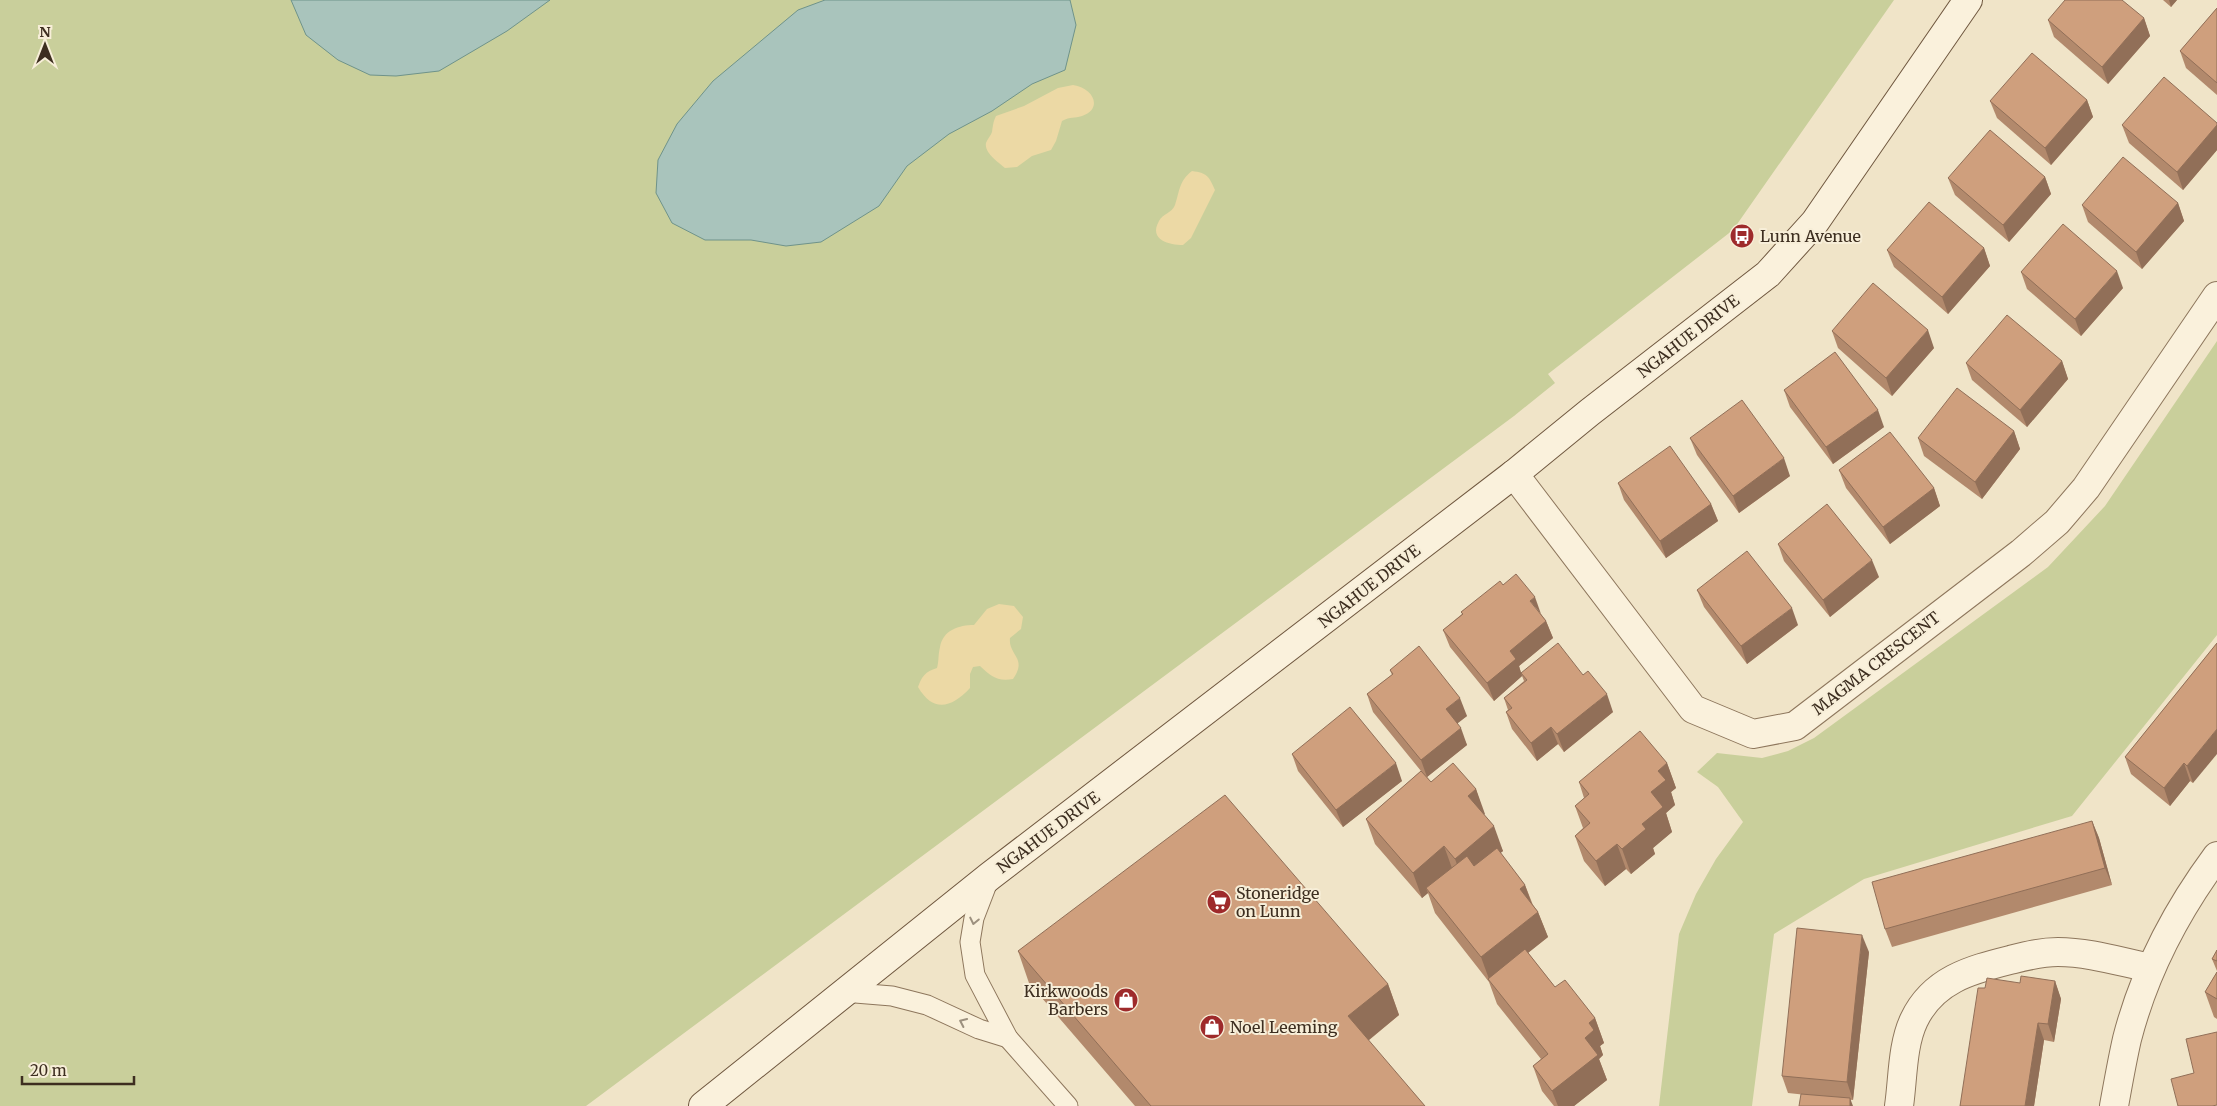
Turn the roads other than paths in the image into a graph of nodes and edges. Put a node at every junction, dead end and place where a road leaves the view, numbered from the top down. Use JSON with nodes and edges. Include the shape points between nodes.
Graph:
{"nodes":[{"id":1,"x":1968,"y":0,"type":"edge"},
{"id":2,"x":2217,"y":296,"type":"edge"},
{"id":3,"x":1514,"y":474,"type":"junction"},
{"id":4,"x":2217,"y":856,"type":"edge"},
{"id":5,"x":990,"y":876,"type":"junction"},
{"id":6,"x":2151,"y":968,"type":"junction"},
{"id":7,"x":843,"y":992,"type":"junction"},
{"id":8,"x":1008,"y":1038,"type":"junction"},
{"id":9,"x":703,"y":1106,"type":"edge"},
{"id":10,"x":1068,"y":1106,"type":"edge"},
{"id":11,"x":1899,"y":1106,"type":"edge"},
{"id":12,"x":2114,"y":1106,"type":"edge"}],
"edges":[{"from":1,"to":3,"type":"main road","name":"NGAHUE DRIVE","via":[[1816,222],[1768,274]]},
{"from":2,"to":3,"type":"main road","name":"MAGMA CRESCENT","via":[[2086,488],[2057,522],[1795,726],[1753,734],[1693,709]]},
{"from":3,"to":5,"type":"main road","name":"NGAHUE DRIVE"},
{"from":4,"to":6,"type":"main road","via":[[2180,910]]},
{"from":5,"to":7,"type":"main road","name":"NGAHUE DRIVE"},
{"from":5,"to":8,"type":"lane","one_way":true,"via":[[974,918],[970,942],[975,976]]},
{"from":6,"to":11,"type":"main road","via":[[2078,953],[2050,952],[1960,975],[1931,996],[1914,1019],[1908,1034]]},
{"from":6,"to":12,"type":"main road","via":[[2127,1038]]},
{"from":8,"to":7,"type":"lane","one_way":true,"via":[[927,1006],[892,996]]},
{"from":7,"to":9,"type":"main road","name":"NGAHUE DRIVE"},
{"from":8,"to":10,"type":"lane"}]}
